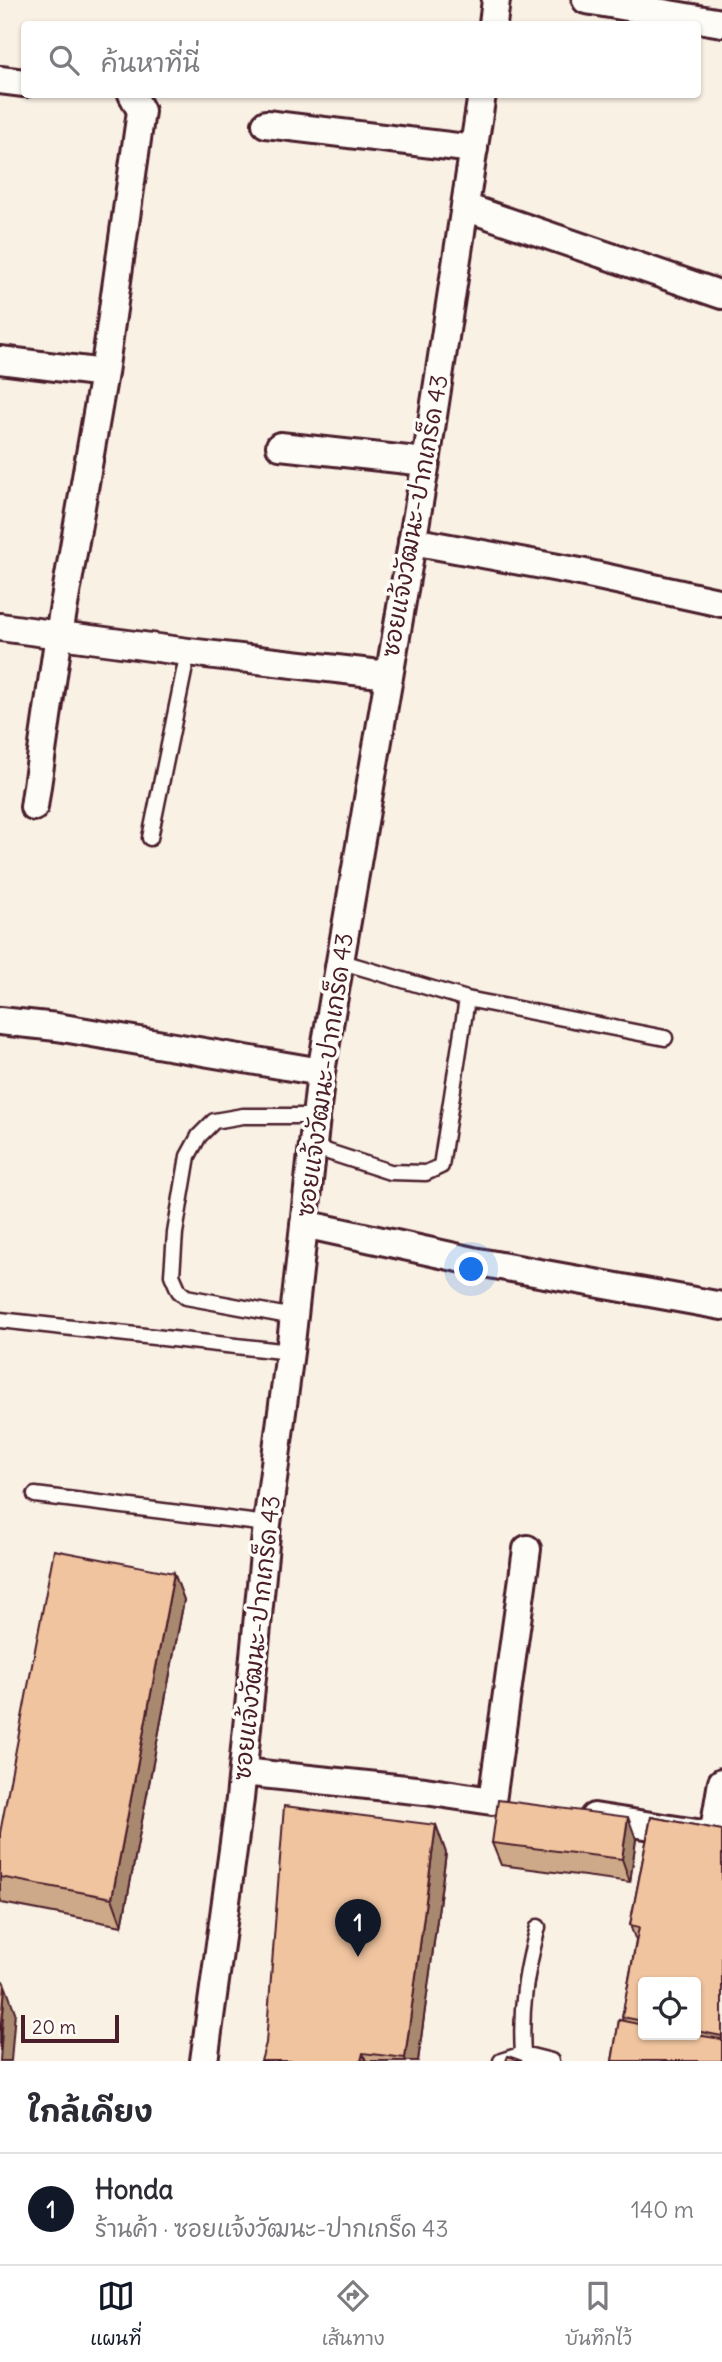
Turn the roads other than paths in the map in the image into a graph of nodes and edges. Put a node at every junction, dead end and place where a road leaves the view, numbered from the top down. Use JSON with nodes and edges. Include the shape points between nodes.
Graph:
{"nodes":[{"id":1,"x":496,"y":0,"type":"edge"},
{"id":2,"x":586,"y":0,"type":"edge"},
{"id":3,"x":493,"y":21,"type":"edge"},
{"id":4,"x":722,"y":23,"type":"edge"},
{"id":5,"x":0,"y":80,"type":"edge"},
{"id":6,"x":21,"y":83,"type":"edge"},
{"id":7,"x":134,"y":98,"type":"edge"},
{"id":8,"x":481,"y":98,"type":"edge"},
{"id":9,"x":266,"y":124,"type":"dead end"},
{"id":10,"x":474,"y":149,"type":"junction"},
{"id":11,"x":465,"y":206,"type":"junction"},
{"id":12,"x":722,"y":295,"type":"edge"},
{"id":13,"x":0,"y":360,"type":"edge"},
{"id":14,"x":104,"y":373,"type":"junction"},
{"id":15,"x":280,"y":446,"type":"dead end"},
{"id":16,"x":426,"y":462,"type":"junction"},
{"id":17,"x":411,"y":541,"type":"junction"},
{"id":18,"x":722,"y":603,"type":"edge"},
{"id":19,"x":0,"y":627,"type":"edge"},
{"id":20,"x":59,"y":634,"type":"junction"},
{"id":21,"x":188,"y":652,"type":"junction"},
{"id":22,"x":388,"y":675,"type":"junction"},
{"id":23,"x":34,"y":807,"type":"dead end"},
{"id":24,"x":150,"y":838,"type":"dead end"},
{"id":25,"x":340,"y":961,"type":"junction"},
{"id":26,"x":467,"y":999,"type":"junction"},
{"id":27,"x":0,"y":1021,"type":"edge"},
{"id":28,"x":665,"y":1038,"type":"dead end"},
{"id":29,"x":321,"y":1072,"type":"junction"},
{"id":30,"x":316,"y":1116,"type":"junction"},
{"id":31,"x":313,"y":1147,"type":"junction"},
{"id":32,"x":304,"y":1224,"type":"junction"},
{"id":33,"x":722,"y":1306,"type":"edge"},
{"id":34,"x":294,"y":1317,"type":"junction"},
{"id":35,"x":0,"y":1320,"type":"edge"},
{"id":36,"x":290,"y":1352,"type":"junction"},
{"id":37,"x":35,"y":1495,"type":"dead end"},
{"id":38,"x":267,"y":1524,"type":"junction"},
{"id":39,"x":527,"y":1549,"type":"dead end"},
{"id":40,"x":243,"y":1772,"type":"junction"},
{"id":41,"x":722,"y":1782,"type":"edge"},
{"id":42,"x":492,"y":1801,"type":"junction"},
{"id":43,"x":520,"y":1806,"type":"edge"},
{"id":44,"x":575,"y":1814,"type":"edge"},
{"id":45,"x":718,"y":1837,"type":"edge"},
{"id":46,"x":538,"y":1927,"type":"dead end"},
{"id":47,"x":523,"y":2054,"type":"junction"},
{"id":48,"x":204,"y":2061,"type":"edge"},
{"id":49,"x":501,"y":2061,"type":"edge"},
{"id":50,"x":551,"y":2061,"type":"edge"}],
"edges":[{"from":1,"to":3,"type":"street"},
{"from":2,"to":4,"type":"street"},
{"from":5,"to":6,"type":"street"},
{"from":7,"to":14,"type":"street","via":[[141,111]]},
{"from":8,"to":10,"type":"street","name":"ซอยแจ้งวัฒนะ-ปากเกร็ด 43"},
{"from":9,"to":10,"type":"street"},
{"from":10,"to":11,"type":"street","name":"ซอยแจ้งวัฒนะ-ปากเกร็ด 43"},
{"from":11,"to":12,"type":"street"},
{"from":11,"to":16,"type":"street","name":"ซอยแจ้งวัฒนะ-ปากเกร็ด 43"},
{"from":13,"to":14,"type":"street"},
{"from":14,"to":20,"type":"street"},
{"from":15,"to":16,"type":"street"},
{"from":16,"to":17,"type":"street","name":"ซอยแจ้งวัฒนะ-ปากเกร็ด 43"},
{"from":17,"to":18,"type":"street"},
{"from":17,"to":22,"type":"street","name":"ซอยแจ้งวัฒนะ-ปากเกร็ด 43"},
{"from":19,"to":20,"type":"street"},
{"from":20,"to":21,"type":"street"},
{"from":20,"to":23,"type":"street"},
{"from":21,"to":22,"type":"street"},
{"from":21,"to":24,"type":"lane"},
{"from":22,"to":25,"type":"street","name":"ซอยแจ้งวัฒนะ-ปากเกร็ด 43"},
{"from":25,"to":26,"type":"lane"},
{"from":25,"to":29,"type":"street","name":"ซอยแจ้งวัฒนะ-ปากเกร็ด 43"},
{"from":26,"to":28,"type":"lane"},
{"from":26,"to":31,"type":"lane","via":[[441,1166],[426,1173],[390,1172]]},
{"from":27,"to":29,"type":"street"},
{"from":29,"to":30,"type":"street","name":"ซอยแจ้งวัฒนะ-ปากเกร็ด 43"},
{"from":30,"to":31,"type":"street","name":"ซอยแจ้งวัฒนะ-ปากเกร็ด 43"},
{"from":30,"to":34,"type":"lane","via":[[243,1116],[214,1121],[188,1156],[175,1233],[173,1275],[186,1297]]},
{"from":31,"to":32,"type":"street","name":"ซอยแจ้งวัฒนะ-ปากเกร็ด 43"},
{"from":32,"to":33,"type":"street","via":[[473,1261]]},
{"from":32,"to":34,"type":"street","name":"ซอยแจ้งวัฒนะ-ปากเกร็ด 43"},
{"from":34,"to":36,"type":"street","name":"ซอยแจ้งวัฒนะ-ปากเกร็ด 43"},
{"from":35,"to":36,"type":"lane"},
{"from":36,"to":38,"type":"street","name":"ซอยแจ้งวัฒนะ-ปากเกร็ด 43"},
{"from":37,"to":38,"type":"lane"},
{"from":38,"to":40,"type":"street","name":"ซอยแจ้งวัฒนะ-ปากเกร็ด 43"},
{"from":39,"to":42,"type":"street"},
{"from":40,"to":42,"type":"street"},
{"from":40,"to":48,"type":"street","name":"ซอยแจ้งวัฒนะ-ปากเกร็ด 43"},
{"from":41,"to":45,"type":"street"},
{"from":42,"to":43,"type":"street"},
{"from":44,"to":45,"type":"street"},
{"from":46,"to":47,"type":"lane","via":[[524,1984]]},
{"from":47,"to":49,"type":"lane"},
{"from":47,"to":50,"type":"lane"}]}
